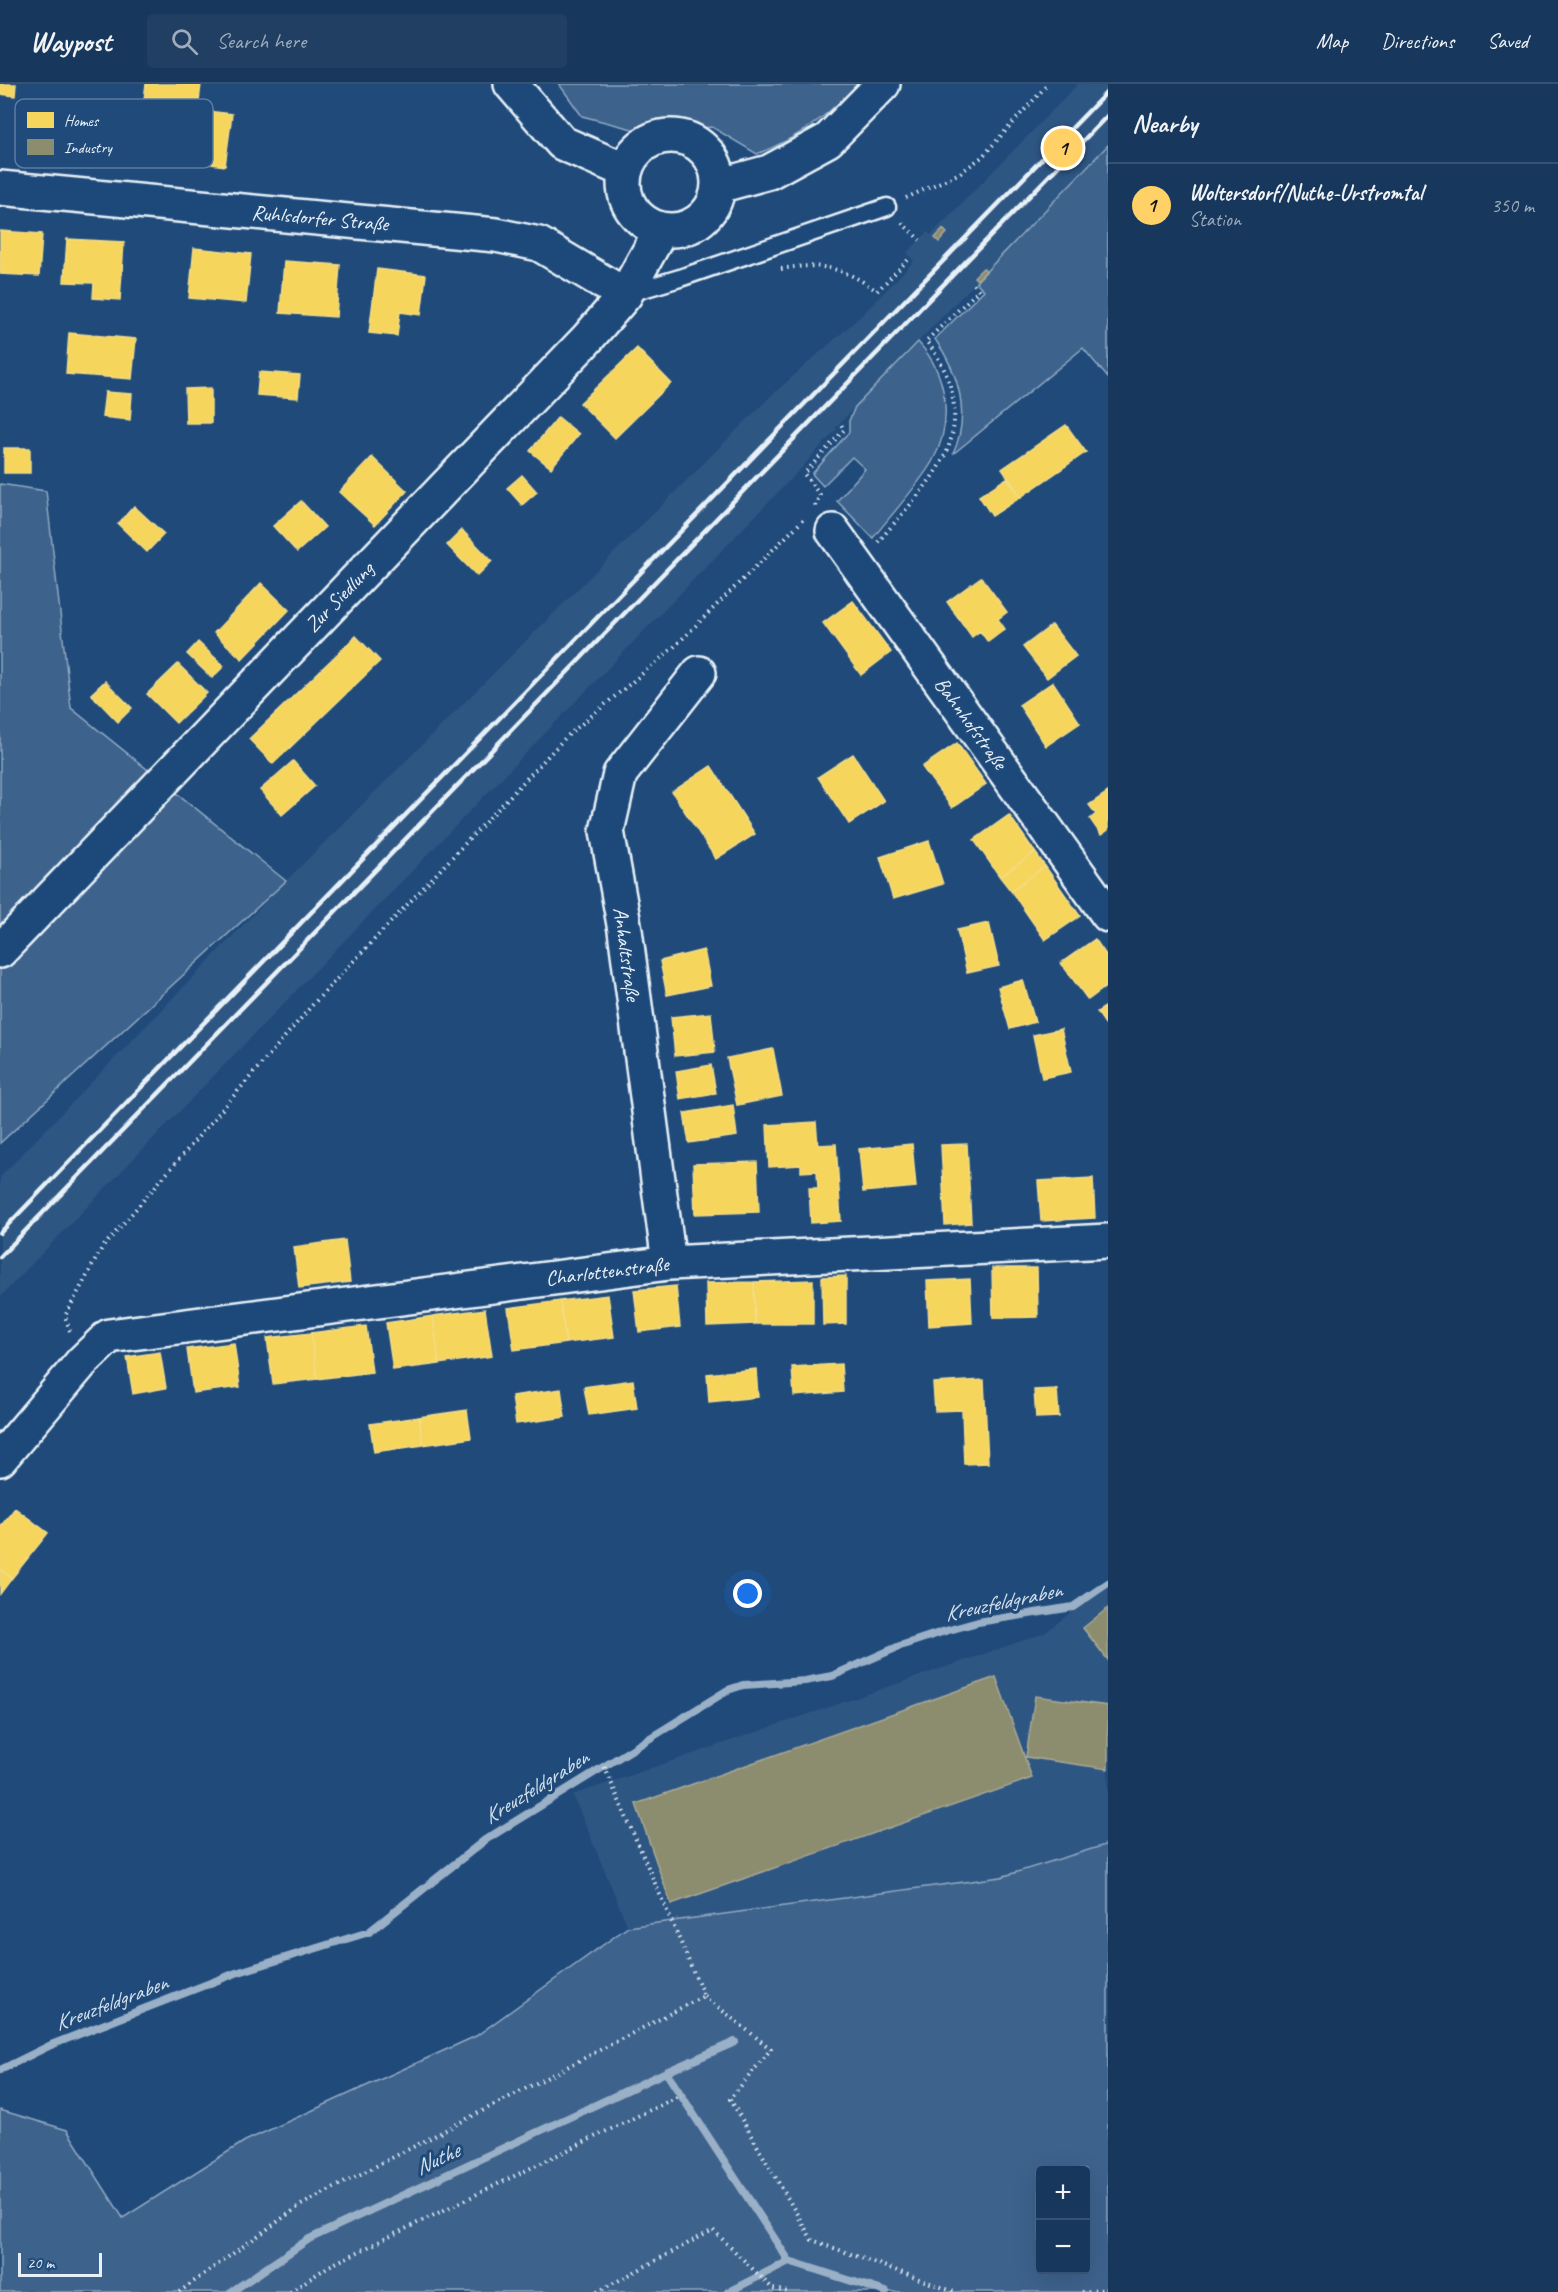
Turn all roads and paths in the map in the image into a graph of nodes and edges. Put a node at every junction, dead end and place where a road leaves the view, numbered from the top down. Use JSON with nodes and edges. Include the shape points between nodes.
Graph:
{"nodes":[{"id":1,"x":511,"y":84,"type":"edge"},
{"id":2,"x":883,"y":84,"type":"edge"},
{"id":3,"x":1048,"y":84,"type":"edge"},
{"id":4,"x":624,"y":170,"type":"junction"},
{"id":5,"x":718,"y":186,"type":"junction"},
{"id":6,"x":0,"y":188,"type":"edge"},
{"id":7,"x":887,"y":207,"type":"joint"},
{"id":8,"x":661,"y":230,"type":"junction"},
{"id":9,"x":911,"y":257,"type":"dead end"},
{"id":10,"x":776,"y":270,"type":"dead end"},
{"id":11,"x":974,"y":284,"type":"dead end"},
{"id":12,"x":625,"y":295,"type":"junction"},
{"id":13,"x":840,"y":422,"type":"dead end"},
{"id":14,"x":823,"y":520,"type":"junction"},
{"id":15,"x":859,"y":565,"type":"junction"},
{"id":16,"x":699,"y":673,"type":"dead end"},
{"id":17,"x":1108,"y":915,"type":"edge"},
{"id":18,"x":0,"y":951,"type":"edge"},
{"id":19,"x":1108,"y":1241,"type":"edge"},
{"id":20,"x":669,"y":1263,"type":"junction"},
{"id":21,"x":82,"y":1362,"type":"junction"},
{"id":22,"x":0,"y":1459,"type":"edge"},
{"id":23,"x":604,"y":1766,"type":"dead end"},
{"id":24,"x":704,"y":1996,"type":"junction"},
{"id":25,"x":681,"y":2096,"type":"dead end"},
{"id":26,"x":1108,"y":2289,"type":"edge"},
{"id":27,"x":179,"y":2292,"type":"edge"},
{"id":28,"x":290,"y":2292,"type":"edge"},
{"id":29,"x":597,"y":2292,"type":"edge"},
{"id":30,"x":788,"y":2292,"type":"edge"},
{"id":31,"x":955,"y":2292,"type":"edge"},
{"id":32,"x":1082,"y":2292,"type":"edge"}],
"edges":[{"from":1,"to":4,"type":"street","via":[[562,143]]},
{"from":2,"to":5,"type":"street","via":[[828,140],[769,172]]},
{"from":3,"to":7,"type":"path","via":[[975,162]]},
{"from":4,"to":5,"type":"street","via":[[644,144],[672,136],[700,146],[717,171]]},
{"from":4,"to":8,"type":"street","via":[[626,200],[634,214]]},
{"from":5,"to":8,"type":"street","via":[[715,202],[706,216],[678,231]]},
{"from":6,"to":12,"type":"street","name":"Ruhlsdorfer Straße","via":[[496,235],[539,244]]},
{"from":7,"to":12,"type":"lane"},
{"from":8,"to":12,"type":"street","name":"Zur Siedlung"},
{"from":9,"to":10,"type":"path","via":[[877,291],[833,268],[798,266]]},
{"from":11,"to":15,"type":"path","via":[[980,290],[926,340],[944,369],[955,405],[951,440],[934,473]]},
{"from":12,"to":18,"type":"street","name":"Zur Siedlung"},
{"from":13,"to":14,"type":"path","via":[[844,430],[804,474],[820,495]]},
{"from":14,"to":15,"type":"street","name":"Bahnhofstraße"},
{"from":14,"to":21,"type":"path","via":[[566,737],[315,1002],[102,1248],[64,1316]]},
{"from":15,"to":17,"type":"street","name":"Bahnhofstraße"},
{"from":16,"to":20,"type":"street","name":"Anhaltstraße","via":[[620,774],[607,831],[625,930]]},
{"from":19,"to":20,"type":"street","name":"Charlottenstraße"},
{"from":20,"to":21,"type":"street","name":"Charlottenstraße","via":[[109,1336]]},
{"from":21,"to":22,"type":"street"},
{"from":23,"to":24,"type":"path"},
{"from":24,"to":27,"type":"path","via":[[301,2205]]},
{"from":24,"to":31,"type":"path","via":[[771,2049],[730,2099],[812,2240]]},
{"from":25,"to":28,"type":"path","via":[[329,2266]]},
{"from":26,"to":32,"type":"path"},
{"from":29,"to":30,"type":"path","via":[[713,2230],[773,2289]]}]}
